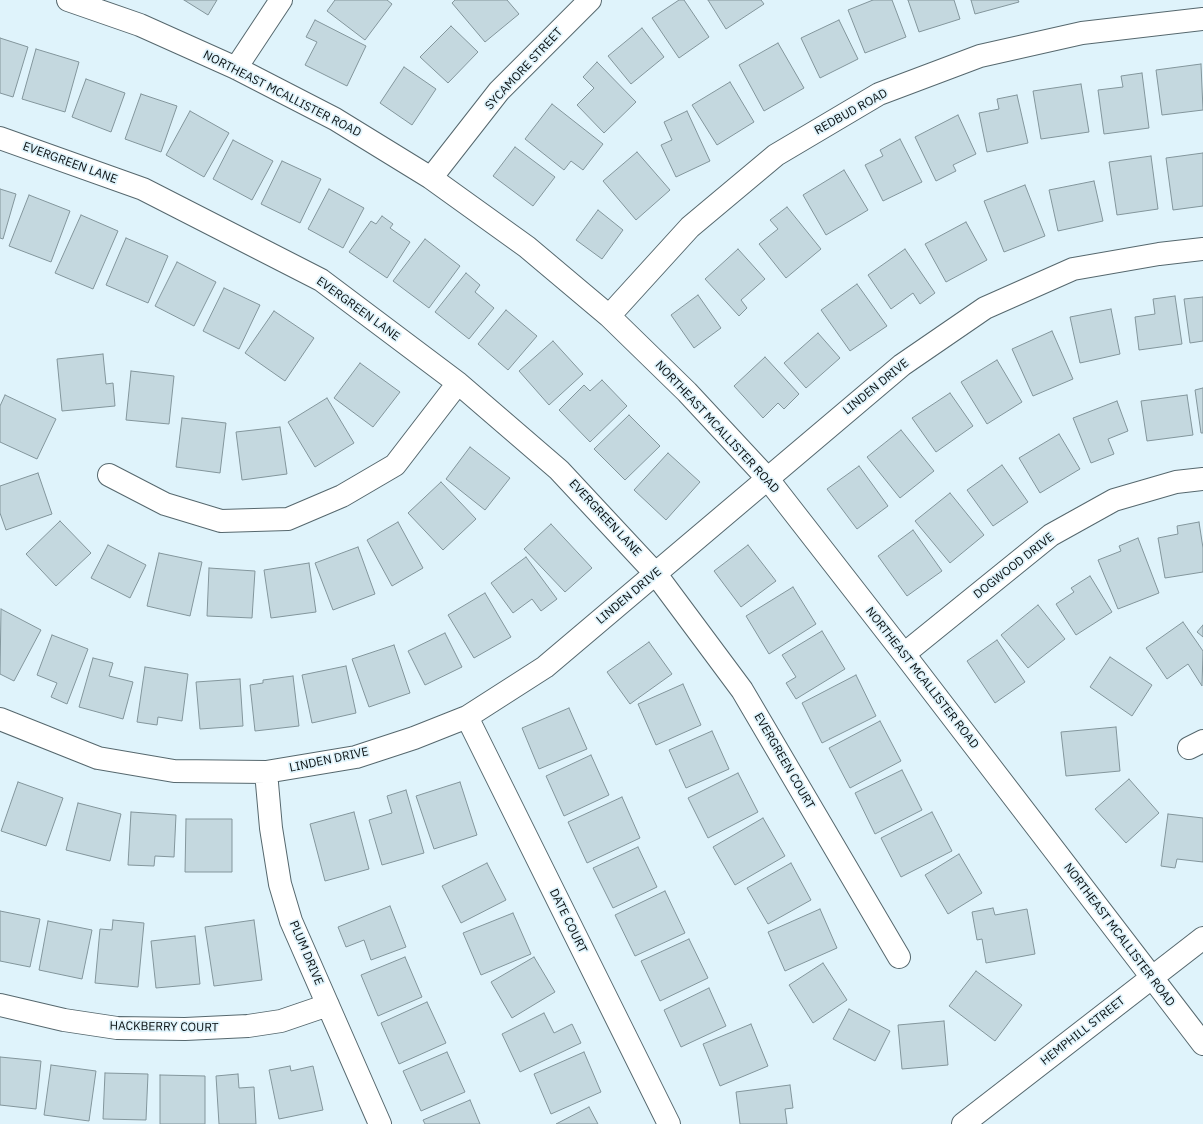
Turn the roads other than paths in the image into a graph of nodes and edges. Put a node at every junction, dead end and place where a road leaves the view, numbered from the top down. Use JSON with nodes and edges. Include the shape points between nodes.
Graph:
{"nodes":[{"id":1,"x":68,"y":0,"type":"edge"},
{"id":2,"x":281,"y":0,"type":"edge"},
{"id":3,"x":590,"y":0,"type":"edge"},
{"id":4,"x":1203,"y":19,"type":"edge"},
{"id":5,"x":236,"y":68,"type":"junction"},
{"id":6,"x":0,"y":138,"type":"edge"},
{"id":7,"x":431,"y":178,"type":"junction"},
{"id":8,"x":1203,"y":249,"type":"edge"},
{"id":9,"x":609,"y":316,"type":"junction"},
{"id":10,"x":458,"y":383,"type":"junction"},
{"id":11,"x":108,"y":475,"type":"dead end"},
{"id":12,"x":767,"y":478,"type":"junction"},
{"id":13,"x":1203,"y":478,"type":"edge"},
{"id":14,"x":656,"y":573,"type":"junction"},
{"id":15,"x":904,"y":654,"type":"junction"},
{"id":16,"x":467,"y":717,"type":"junction"},
{"id":17,"x":0,"y":719,"type":"edge"},
{"id":18,"x":266,"y":772,"type":"junction"},
{"id":19,"x":1203,"y":938,"type":"edge"},
{"id":20,"x":899,"y":957,"type":"dead end"},
{"id":21,"x":1152,"y":978,"type":"junction"},
{"id":22,"x":0,"y":1005,"type":"edge"},
{"id":23,"x":328,"y":1005,"type":"junction"},
{"id":24,"x":1203,"y":1044,"type":"edge"},
{"id":25,"x":380,"y":1124,"type":"edge"},
{"id":26,"x":668,"y":1124,"type":"edge"},
{"id":27,"x":963,"y":1124,"type":"edge"}],
"edges":[{"from":1,"to":5,"type":"street","name":"NORTHEAST MCALLISTER ROAD","via":[[140,25]]},
{"from":2,"to":5,"type":"street"},
{"from":3,"to":7,"type":"street","name":"SYCAMORE STREET","via":[[499,91]]},
{"from":4,"to":9,"type":"street","name":"REDBUD ROAD","via":[[1082,33],[980,56],[879,94],[776,155],[690,227]]},
{"from":5,"to":7,"type":"street","name":"NORTHEAST MCALLISTER ROAD","via":[[335,120]]},
{"from":6,"to":10,"type":"street","name":"EVERGREEN LANE","via":[[143,189],[321,280]]},
{"from":7,"to":9,"type":"street","name":"NORTHEAST MCALLISTER ROAD","via":[[527,247]]},
{"from":8,"to":12,"type":"street","name":"LINDEN DRIVE","via":[[1073,269],[985,308],[902,365]]},
{"from":9,"to":12,"type":"street","name":"NORTHEAST MCALLISTER ROAD","via":[[687,392]]},
{"from":10,"to":11,"type":"street","via":[[395,465],[342,496],[288,519],[222,521],[165,504]]},
{"from":10,"to":14,"type":"street","name":"EVERGREEN LANE","via":[[559,470]]},
{"from":12,"to":14,"type":"street","name":"LINDEN DRIVE"},
{"from":12,"to":15,"type":"street","name":"NORTHEAST MCALLISTER ROAD"},
{"from":13,"to":15,"type":"street","name":"DOGWOOD DRIVE","via":[[1176,482],[1114,500],[1051,535]]},
{"from":14,"to":16,"type":"street","name":"LINDEN DRIVE","via":[[545,667]]},
{"from":14,"to":20,"type":"street","name":"EVERGREEN COURT","via":[[742,690]]},
{"from":15,"to":21,"type":"street","name":"NORTHEAST MCALLISTER ROAD"},
{"from":16,"to":18,"type":"street","name":"LINDEN DRIVE","via":[[414,738],[356,756]]},
{"from":16,"to":26,"type":"street","name":"DATE COURT"},
{"from":17,"to":18,"type":"street","name":"LINDEN DRIVE","via":[[98,758],[174,771]]},
{"from":18,"to":23,"type":"street","name":"PLUM DRIVE","via":[[280,884],[291,920]]},
{"from":19,"to":21,"type":"street","name":"HEMPHILL STREET"},
{"from":21,"to":24,"type":"street","name":"NORTHEAST MCALLISTER ROAD"},
{"from":21,"to":27,"type":"street","name":"HEMPHILL STREET"},
{"from":22,"to":23,"type":"street","name":"HACKBERRY COURT","via":[[64,1020],[116,1028],[185,1029],[281,1022]]},
{"from":23,"to":25,"type":"street","name":"PLUM DRIVE"}]}
